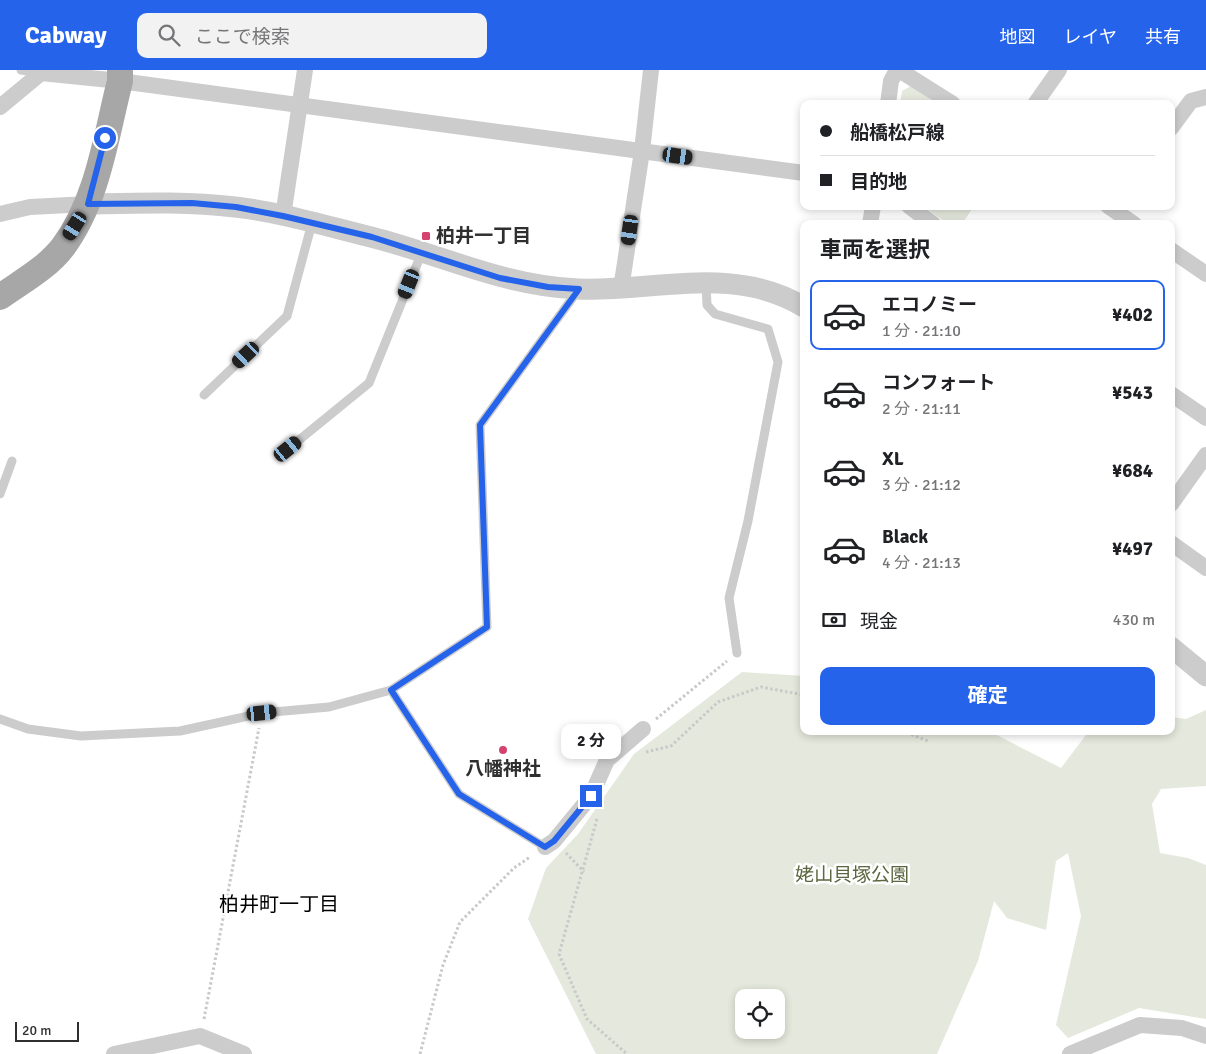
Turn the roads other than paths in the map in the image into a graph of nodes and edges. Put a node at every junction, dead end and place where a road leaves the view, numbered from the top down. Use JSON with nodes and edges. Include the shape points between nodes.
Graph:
{"nodes":[{"id":1,"x":21,"y":70,"type":"edge"},
{"id":2,"x":305,"y":70,"type":"edge"},
{"id":3,"x":651,"y":70,"type":"edge"},
{"id":4,"x":898,"y":70,"type":"edge"},
{"id":5,"x":1059,"y":70,"type":"edge"},
{"id":6,"x":41,"y":73,"type":"junction"},
{"id":7,"x":120,"y":75,"type":"edge"},
{"id":8,"x":1206,"y":97,"type":"edge"},
{"id":9,"x":889,"y":100,"type":"edge"},
{"id":10,"x":947,"y":100,"type":"edge"},
{"id":11,"x":1038,"y":100,"type":"edge"},
{"id":12,"x":299,"y":105,"type":"junction"},
{"id":13,"x":0,"y":107,"type":"edge"},
{"id":14,"x":1175,"y":123,"type":"edge"},
{"id":15,"x":642,"y":151,"type":"junction"},
{"id":16,"x":800,"y":172,"type":"edge"},
{"id":17,"x":88,"y":204,"type":"junction"},
{"id":18,"x":914,"y":210,"type":"edge"},
{"id":19,"x":1116,"y":210,"type":"edge"},
{"id":20,"x":0,"y":214,"type":"edge"},
{"id":21,"x":283,"y":216,"type":"junction"},
{"id":22,"x":928,"y":220,"type":"edge"},
{"id":23,"x":1129,"y":220,"type":"edge"},
{"id":24,"x":312,"y":223,"type":"junction"},
{"id":25,"x":422,"y":252,"type":"junction"},
{"id":26,"x":1175,"y":253,"type":"edge"},
{"id":27,"x":1206,"y":274,"type":"edge"},
{"id":28,"x":706,"y":281,"type":"junction"},
{"id":29,"x":579,"y":289,"type":"junction"},
{"id":30,"x":621,"y":289,"type":"junction"},
{"id":31,"x":0,"y":297,"type":"edge"},
{"id":32,"x":800,"y":305,"type":"edge"},
{"id":33,"x":204,"y":394,"type":"dead end"},
{"id":34,"x":1175,"y":397,"type":"edge"},
{"id":35,"x":1206,"y":418,"type":"edge"},
{"id":36,"x":288,"y":449,"type":"dead end"},
{"id":37,"x":1206,"y":455,"type":"edge"},
{"id":38,"x":12,"y":461,"type":"dead end"},
{"id":39,"x":0,"y":494,"type":"edge"},
{"id":40,"x":1175,"y":498,"type":"edge"},
{"id":41,"x":1175,"y":546,"type":"edge"},
{"id":42,"x":1206,"y":568,"type":"edge"},
{"id":43,"x":1175,"y":650,"type":"edge"},
{"id":44,"x":737,"y":652,"type":"road end"},
{"id":45,"x":1206,"y":676,"type":"edge"},
{"id":46,"x":391,"y":690,"type":"junction"},
{"id":47,"x":0,"y":719,"type":"edge"},
{"id":48,"x":643,"y":729,"type":"road end"},
{"id":49,"x":550,"y":844,"type":"joint"},
{"id":50,"x":1206,"y":1036,"type":"edge"},
{"id":51,"x":114,"y":1054,"type":"edge"},
{"id":52,"x":244,"y":1054,"type":"edge"},
{"id":53,"x":1070,"y":1054,"type":"edge"}],
"edges":[{"from":1,"to":6,"type":"lane"},
{"from":2,"to":12,"type":"street"},
{"from":3,"to":15,"type":"street"},
{"from":4,"to":9,"type":"street","via":[[891,81]]},
{"from":4,"to":10,"type":"street"},
{"from":5,"to":11,"type":"street"},
{"from":6,"to":7,"type":"street"},
{"from":6,"to":13,"type":"street"},
{"from":7,"to":12,"type":"street"},
{"from":7,"to":17,"type":"main road"},
{"from":8,"to":14,"type":"street","via":[[1191,101]]},
{"from":12,"to":15,"type":"street"},
{"from":12,"to":21,"type":"street"},
{"from":15,"to":16,"type":"street"},
{"from":15,"to":30,"type":"street"},
{"from":17,"to":20,"type":"street","via":[[30,207]]},
{"from":17,"to":21,"type":"street","via":[[192,203]]},
{"from":17,"to":31,"type":"main road","via":[[62,248]]},
{"from":18,"to":22,"type":"street"},
{"from":19,"to":23,"type":"street"},
{"from":21,"to":24,"type":"street"},
{"from":24,"to":25,"type":"street"},
{"from":24,"to":33,"type":"lane","via":[[287,316]]},
{"from":25,"to":29,"type":"street","via":[[500,278]]},
{"from":25,"to":36,"type":"lane","via":[[369,383]]},
{"from":26,"to":27,"type":"street"},
{"from":28,"to":30,"type":"street"},
{"from":28,"to":32,"type":"street","via":[[735,283],[762,290]]},
{"from":28,"to":44,"type":"lane","via":[[707,305],[715,314],[768,329],[778,362],[748,521],[728,598]]},
{"from":29,"to":30,"type":"street"},
{"from":29,"to":46,"type":"lane","via":[[480,425],[487,627]]},
{"from":34,"to":35,"type":"street"},
{"from":37,"to":40,"type":"street"},
{"from":38,"to":39,"type":"lane"},
{"from":41,"to":42,"type":"street"},
{"from":43,"to":45,"type":"street"},
{"from":46,"to":47,"type":"lane","via":[[329,707],[262,713],[180,731],[81,736],[28,729]]},
{"from":46,"to":49,"type":"lane","via":[[459,794]]},
{"from":48,"to":49,"type":"street","via":[[607,760],[591,796]]},
{"from":50,"to":53,"type":"street","via":[[1182,1028],[1140,1025]]},
{"from":51,"to":52,"type":"street","via":[[200,1036]]}]}
